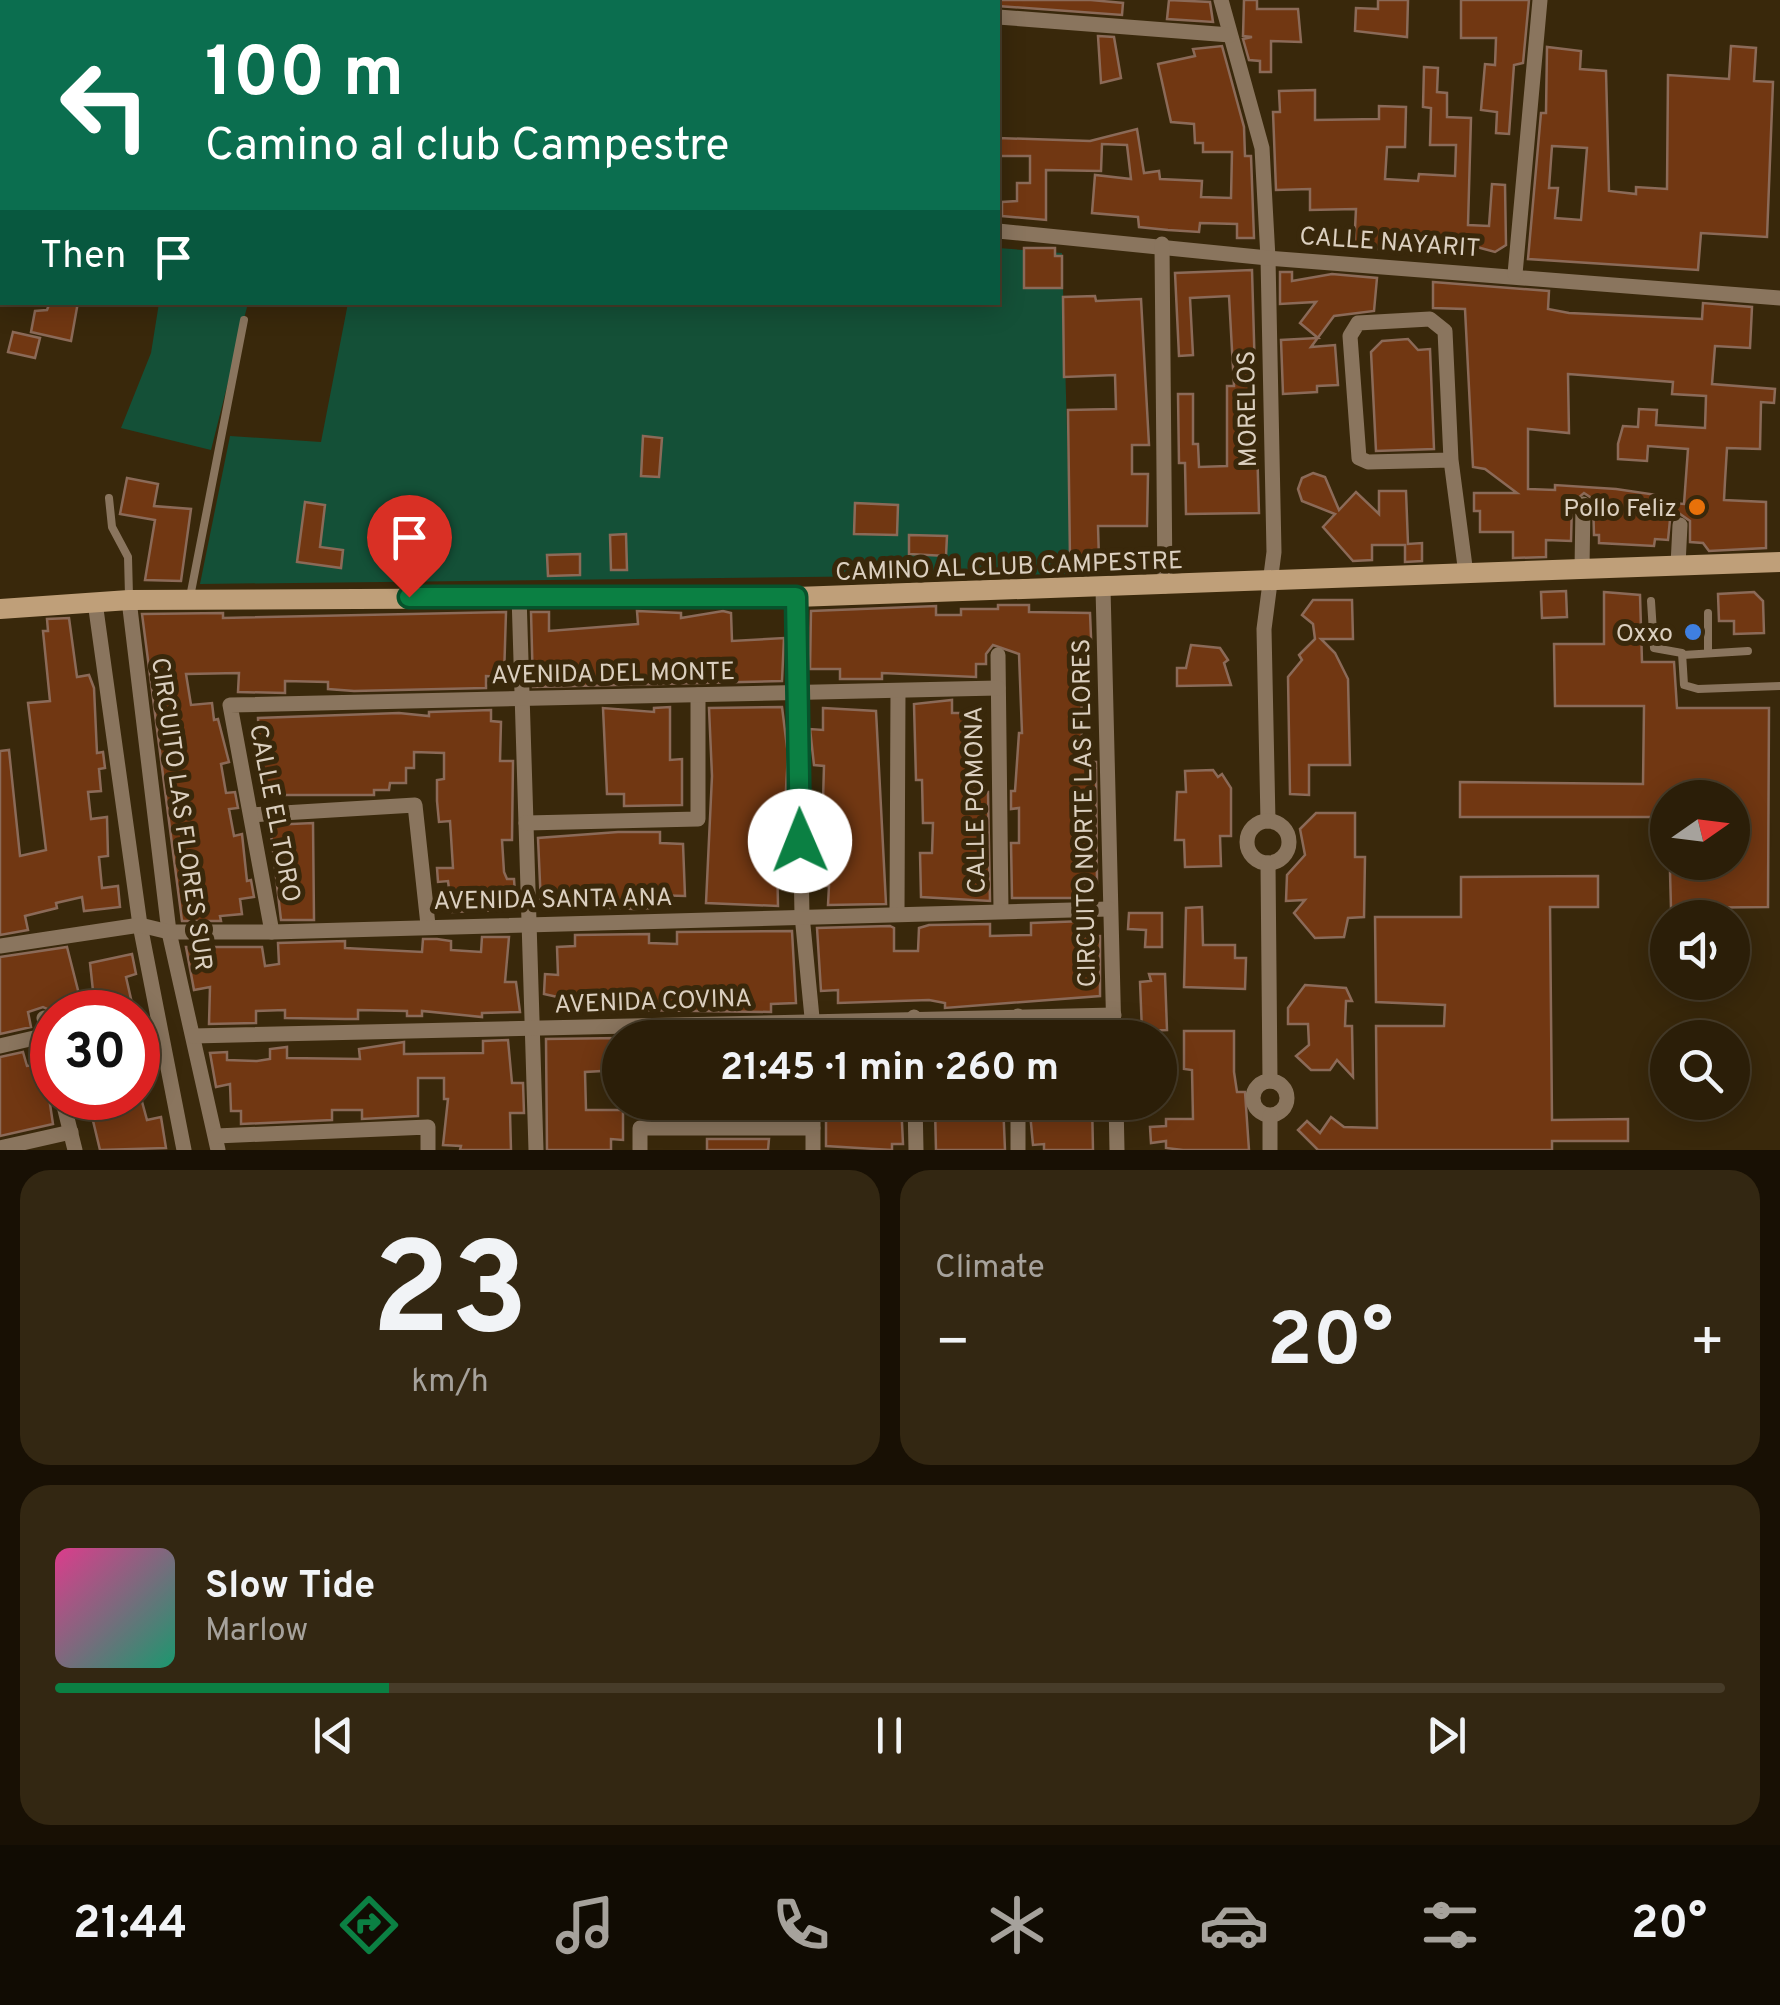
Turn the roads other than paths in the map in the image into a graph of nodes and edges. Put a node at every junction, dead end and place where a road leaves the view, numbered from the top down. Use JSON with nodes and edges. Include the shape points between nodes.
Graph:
{"nodes":[{"id":1,"x":1221,"y":0,"type":"edge"},
{"id":2,"x":1540,"y":0,"type":"edge"},
{"id":3,"x":1000,"y":18,"type":"edge"},
{"id":4,"x":1230,"y":35,"type":"junction"},
{"id":5,"x":1000,"y":231,"type":"edge"},
{"id":6,"x":1162,"y":244,"type":"junction"},
{"id":7,"x":1268,"y":258,"type":"junction"},
{"id":8,"x":1515,"y":274,"type":"junction"},
{"id":9,"x":1780,"y":298,"type":"edge"},
{"id":10,"x":244,"y":320,"type":"dead end"},
{"id":11,"x":1451,"y":460,"type":"junction"},
{"id":12,"x":110,"y":498,"type":"dead end"},
{"id":13,"x":1583,"y":504,"type":"dead end"},
{"id":14,"x":1680,"y":525,"type":"dead end"},
{"id":15,"x":1780,"y":562,"type":"edge"},
{"id":16,"x":1678,"y":566,"type":"junction"},
{"id":17,"x":1582,"y":569,"type":"junction"},
{"id":18,"x":1466,"y":574,"type":"junction"},
{"id":19,"x":1268,"y":579,"type":"junction"},
{"id":20,"x":1165,"y":586,"type":"junction"},
{"id":21,"x":1103,"y":588,"type":"junction"},
{"id":22,"x":519,"y":595,"type":"junction"},
{"id":23,"x":796,"y":597,"type":"junction"},
{"id":24,"x":129,"y":600,"type":"junction"},
{"id":25,"x":189,"y":601,"type":"junction"},
{"id":26,"x":1651,"y":601,"type":"dead end"},
{"id":27,"x":96,"y":602,"type":"junction"},
{"id":28,"x":0,"y":609,"type":"edge"},
{"id":29,"x":1708,"y":613,"type":"dead end"},
{"id":30,"x":1748,"y":650,"type":"dead end"},
{"id":31,"x":1708,"y":653,"type":"junction"},
{"id":32,"x":998,"y":655,"type":"dead end"},
{"id":33,"x":1683,"y":655,"type":"junction"},
{"id":34,"x":1780,"y":686,"type":"edge"},
{"id":35,"x":998,"y":688,"type":"junction"},
{"id":36,"x":898,"y":691,"type":"junction"},
{"id":37,"x":798,"y":693,"type":"junction"},
{"id":38,"x":698,"y":695,"type":"junction"},
{"id":39,"x":523,"y":699,"type":"junction"},
{"id":40,"x":230,"y":704,"type":"joint"},
{"id":41,"x":251,"y":815,"type":"junction"},
{"id":42,"x":1268,"y":821,"type":"junction"},
{"id":43,"x":526,"y":824,"type":"junction"},
{"id":44,"x":1268,"y":864,"type":"junction"},
{"id":45,"x":1109,"y":908,"type":"junction"},
{"id":46,"x":1000,"y":911,"type":"junction"},
{"id":47,"x":897,"y":913,"type":"junction"},
{"id":48,"x":802,"y":915,"type":"junction"},
{"id":49,"x":140,"y":925,"type":"junction"},
{"id":50,"x":428,"y":926,"type":"junction"},
{"id":51,"x":529,"y":926,"type":"junction"},
{"id":52,"x":170,"y":932,"type":"junction"},
{"id":53,"x":272,"y":932,"type":"junction"},
{"id":54,"x":0,"y":946,"type":"edge"},
{"id":55,"x":1114,"y":1015,"type":"junction"},
{"id":56,"x":1018,"y":1016,"type":"junction"},
{"id":57,"x":914,"y":1017,"type":"junction"},
{"id":58,"x":813,"y":1020,"type":"edge"},
{"id":59,"x":889,"y":1020,"type":"edge"},
{"id":60,"x":914,"y":1020,"type":"edge"},
{"id":61,"x":1018,"y":1020,"type":"edge"},
{"id":62,"x":1114,"y":1020,"type":"edge"},
{"id":63,"x":534,"y":1028,"type":"junction"},
{"id":64,"x":602,"y":1028,"type":"edge"},
{"id":65,"x":30,"y":1034,"type":"edge"},
{"id":66,"x":193,"y":1036,"type":"junction"},
{"id":67,"x":0,"y":1046,"type":"edge"},
{"id":68,"x":68,"y":1120,"type":"edge"},
{"id":69,"x":813,"y":1120,"type":"edge"},
{"id":70,"x":915,"y":1120,"type":"edge"},
{"id":71,"x":1018,"y":1120,"type":"edge"},
{"id":72,"x":1116,"y":1120,"type":"edge"},
{"id":73,"x":813,"y":1128,"type":"junction"},
{"id":74,"x":71,"y":1132,"type":"junction"},
{"id":75,"x":217,"y":1143,"type":"edge"},
{"id":76,"x":0,"y":1148,"type":"edge"},
{"id":77,"x":75,"y":1150,"type":"edge"},
{"id":78,"x":184,"y":1150,"type":"edge"},
{"id":79,"x":428,"y":1150,"type":"edge"},
{"id":80,"x":536,"y":1150,"type":"edge"},
{"id":81,"x":640,"y":1150,"type":"edge"},
{"id":82,"x":814,"y":1150,"type":"edge"},
{"id":83,"x":916,"y":1150,"type":"edge"},
{"id":84,"x":1018,"y":1150,"type":"edge"},
{"id":85,"x":1116,"y":1150,"type":"edge"},
{"id":86,"x":1270,"y":1150,"type":"edge"}],
"edges":[{"from":1,"to":4,"type":"street","name":"MORELOS"},
{"from":2,"to":8,"type":"street"},
{"from":3,"to":4,"type":"street"},
{"from":4,"to":7,"type":"street","name":"MORELOS","via":[[1262,148]]},
{"from":5,"to":6,"type":"street","name":"CALLE NAYARIT"},
{"from":6,"to":7,"type":"street","name":"CALLE NAYARIT"},
{"from":6,"to":20,"type":"street"},
{"from":7,"to":8,"type":"street","name":"CALLE NAYARIT"},
{"from":7,"to":19,"type":"street","name":"MORELOS","via":[[1274,552]]},
{"from":8,"to":9,"type":"street","name":"CALLE NAYARIT"},
{"from":10,"to":25,"type":"lane"},
{"from":11,"to":11,"type":"street","via":[[1442,326],[1430,319],[1362,322],[1351,331],[1359,458]]},
{"from":11,"to":18,"type":"street"},
{"from":12,"to":24,"type":"lane","via":[[112,527],[128,556]]},
{"from":13,"to":17,"type":"street"},
{"from":14,"to":16,"type":"street"},
{"from":15,"to":16,"type":"main road","name":"CAMINO AL CLUB CAMPESTRE"},
{"from":16,"to":17,"type":"main road","name":"CAMINO AL CLUB CAMPESTRE"},
{"from":17,"to":18,"type":"main road","name":"CAMINO AL CLUB CAMPESTRE"},
{"from":18,"to":19,"type":"main road","name":"CAMINO AL CLUB CAMPESTRE"},
{"from":19,"to":20,"type":"main road","name":"CAMINO AL CLUB CAMPESTRE"},
{"from":19,"to":42,"type":"street","name":"MORELOS"},
{"from":20,"to":21,"type":"main road","name":"CAMINO AL CLUB CAMPESTRE"},
{"from":21,"to":23,"type":"main road","name":"CAMINO AL CLUB CAMPESTRE"},
{"from":21,"to":45,"type":"street","name":"CIRCUITO NORTE LAS FLORES"},
{"from":22,"to":23,"type":"main road","name":"CAMINO AL CLUB CAMPESTRE"},
{"from":22,"to":25,"type":"main road","name":"CAMINO AL CLUB CAMPESTRE"},
{"from":22,"to":39,"type":"street"},
{"from":23,"to":37,"type":"street"},
{"from":24,"to":25,"type":"main road","name":"CAMINO AL CLUB CAMPESTRE"},
{"from":24,"to":27,"type":"main road","name":"CAMINO AL CLUB CAMPESTRE"},
{"from":24,"to":52,"type":"street","name":"CIRCUITO LAS FLORES SUR"},
{"from":26,"to":33,"type":"lane","via":[[1654,649]]},
{"from":27,"to":28,"type":"main road","name":"CAMINO AL CLUB CAMPESTRE"},
{"from":27,"to":49,"type":"street"},
{"from":29,"to":31,"type":"lane"},
{"from":30,"to":31,"type":"lane"},
{"from":31,"to":33,"type":"lane"},
{"from":32,"to":35,"type":"street","name":"CALLE POMONA"},
{"from":33,"to":34,"type":"lane","via":[[1681,680],[1688,687]]},
{"from":35,"to":36,"type":"street","name":"AVENIDA DEL MONTE"},
{"from":35,"to":46,"type":"street","name":"CALLE POMONA"},
{"from":36,"to":37,"type":"street","name":"AVENIDA DEL MONTE"},
{"from":36,"to":47,"type":"street"},
{"from":37,"to":38,"type":"street","name":"AVENIDA DEL MONTE"},
{"from":37,"to":48,"type":"street"},
{"from":38,"to":39,"type":"street","name":"AVENIDA DEL MONTE"},
{"from":38,"to":43,"type":"street","via":[[698,819]]},
{"from":39,"to":40,"type":"street","name":"AVENIDA DEL MONTE"},
{"from":39,"to":43,"type":"street"},
{"from":40,"to":41,"type":"street","name":"CALLE EL TORO"},
{"from":41,"to":50,"type":"street","via":[[415,805]]},
{"from":41,"to":53,"type":"street","name":"CALLE EL TORO"},
{"from":42,"to":44,"type":"street","via":[[1286,831],[1289,846]]},
{"from":42,"to":44,"type":"street","via":[[1254,826],[1247,839],[1255,859]]},
{"from":43,"to":51,"type":"street"},
{"from":44,"to":86,"type":"street","via":[[1270,1081],[1285,1090],[1287,1102],[1270,1116]]},
{"from":45,"to":46,"type":"street","name":"AVENIDA SANTA ANA"},
{"from":45,"to":55,"type":"street","name":"CIRCUITO NORTE LAS FLORES"},
{"from":46,"to":47,"type":"street","name":"AVENIDA SANTA ANA"},
{"from":47,"to":48,"type":"street","name":"AVENIDA SANTA ANA"},
{"from":48,"to":51,"type":"street","name":"AVENIDA SANTA ANA"},
{"from":48,"to":58,"type":"street"},
{"from":49,"to":52,"type":"street","name":"AVENIDA SANTA ANA"},
{"from":49,"to":54,"type":"street","name":"AVENIDA SANTA ANA"},
{"from":49,"to":78,"type":"street"},
{"from":50,"to":51,"type":"street","name":"AVENIDA SANTA ANA"},
{"from":50,"to":53,"type":"street","name":"AVENIDA SANTA ANA"},
{"from":51,"to":63,"type":"street"},
{"from":52,"to":53,"type":"street","name":"AVENIDA SANTA ANA"},
{"from":52,"to":66,"type":"street","name":"CIRCUITO LAS FLORES SUR"},
{"from":55,"to":56,"type":"street","name":"AVENIDA COVINA"},
{"from":55,"to":62,"type":"street","name":"CIRCUITO NORTE LAS FLORES"},
{"from":56,"to":57,"type":"street","name":"AVENIDA COVINA"},
{"from":56,"to":61,"type":"street"},
{"from":57,"to":59,"type":"street","name":"AVENIDA COVINA"},
{"from":57,"to":60,"type":"street"},
{"from":63,"to":64,"type":"street","name":"AVENIDA COVINA"},
{"from":63,"to":66,"type":"street","name":"AVENIDA COVINA"},
{"from":63,"to":80,"type":"street"},
{"from":65,"to":67,"type":"street"},
{"from":66,"to":75,"type":"street","name":"CIRCUITO LAS FLORES SUR"},
{"from":68,"to":74,"type":"street"},
{"from":69,"to":73,"type":"street"},
{"from":70,"to":83,"type":"street"},
{"from":71,"to":84,"type":"street"},
{"from":72,"to":85,"type":"street"},
{"from":73,"to":81,"type":"street","via":[[640,1128]]},
{"from":73,"to":82,"type":"street"},
{"from":74,"to":76,"type":"street"},
{"from":74,"to":77,"type":"street"},
{"from":75,"to":79,"type":"street","via":[[428,1127]]}]}
